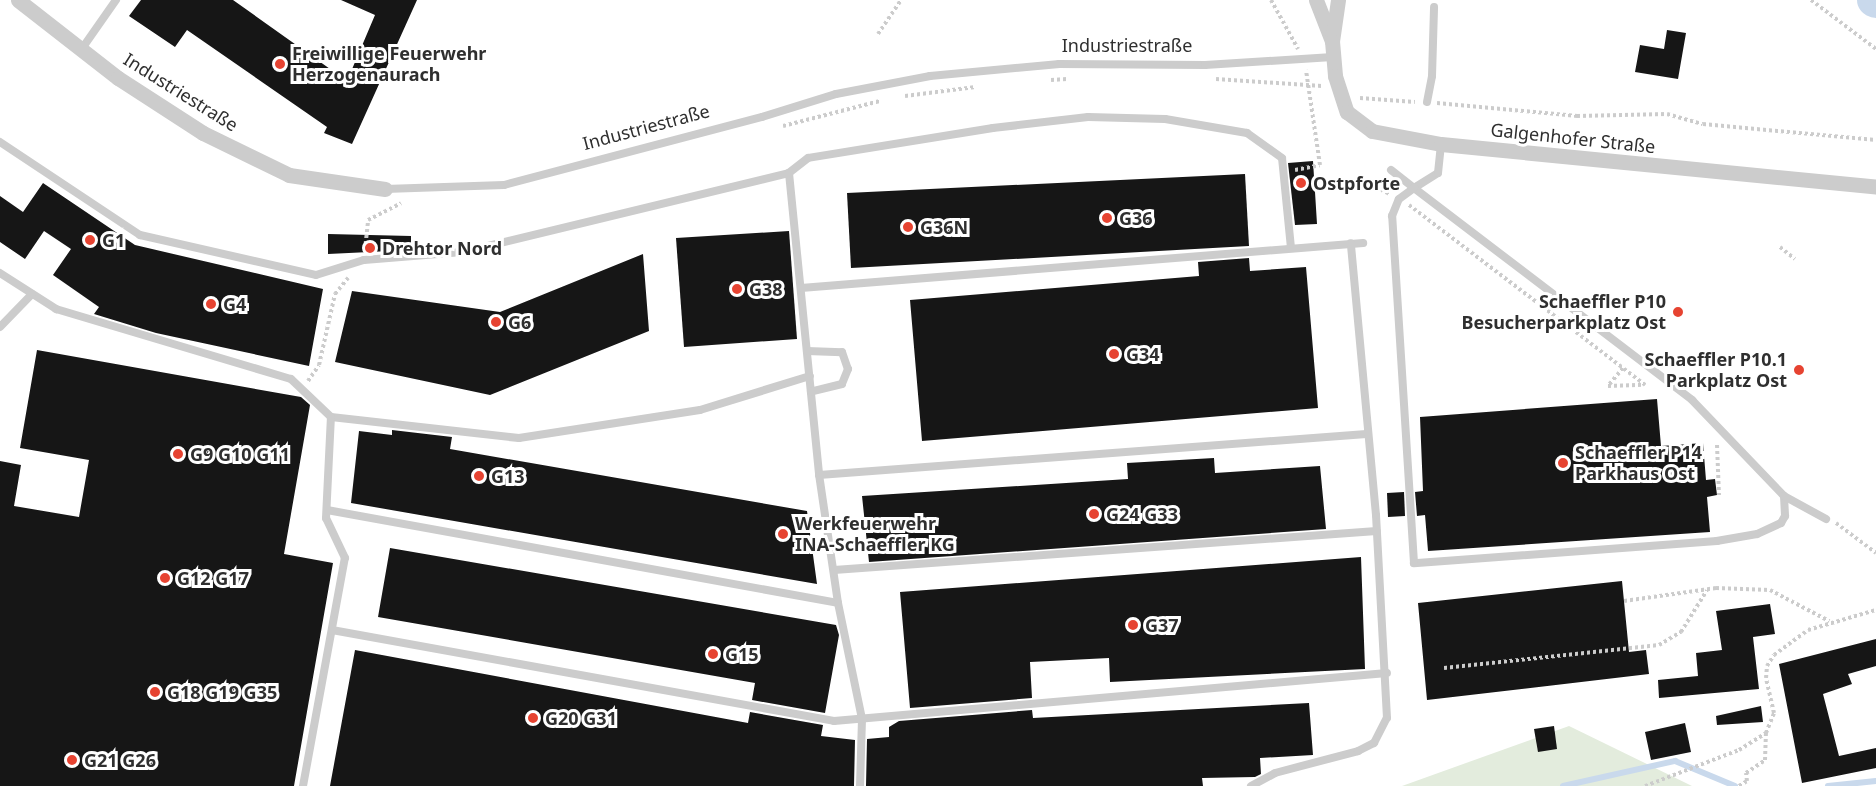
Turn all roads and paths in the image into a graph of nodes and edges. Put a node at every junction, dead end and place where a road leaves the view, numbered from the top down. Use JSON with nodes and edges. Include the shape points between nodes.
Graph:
{"nodes":[{"id":1,"x":18,"y":0,"type":"edge"},
{"id":2,"x":116,"y":0,"type":"edge"},
{"id":3,"x":901,"y":0,"type":"edge"},
{"id":4,"x":1271,"y":0,"type":"edge"},
{"id":5,"x":1811,"y":0,"type":"edge"},
{"id":6,"x":1315,"y":1,"type":"edge"},
{"id":7,"x":1338,"y":3,"type":"edge"},
{"id":8,"x":1434,"y":7,"type":"dead end"},
{"id":9,"x":878,"y":34,"type":"dead end"},
{"id":10,"x":1332,"y":41,"type":"junction"},
{"id":11,"x":1876,"y":49,"type":"edge"},
{"id":12,"x":81,"y":50,"type":"junction"},
{"id":13,"x":1333,"y":57,"type":"junction"},
{"id":14,"x":1302,"y":59,"type":"junction"},
{"id":15,"x":1069,"y":79,"type":"dead end"},
{"id":16,"x":1207,"y":79,"type":"dead end"},
{"id":17,"x":1047,"y":80,"type":"dead end"},
{"id":18,"x":1311,"y":84,"type":"junction"},
{"id":19,"x":980,"y":86,"type":"dead end"},
{"id":20,"x":902,"y":96,"type":"dead end"},
{"id":21,"x":891,"y":98,"type":"dead end"},
{"id":22,"x":1372,"y":99,"type":"dead end"},
{"id":23,"x":1427,"y":102,"type":"junction"},
{"id":24,"x":777,"y":128,"type":"dead end"},
{"id":25,"x":1876,"y":140,"type":"edge"},
{"id":26,"x":0,"y":142,"type":"edge"},
{"id":27,"x":1441,"y":144,"type":"junction"},
{"id":28,"x":1390,"y":170,"type":"dead end"},
{"id":29,"x":1284,"y":172,"type":"junction"},
{"id":30,"x":789,"y":173,"type":"junction"},
{"id":31,"x":1359,"y":179,"type":"dead end"},
{"id":32,"x":1876,"y":187,"type":"edge"},
{"id":33,"x":1414,"y":188,"type":"junction"},
{"id":34,"x":385,"y":189,"type":"junction"},
{"id":35,"x":1399,"y":199,"type":"junction"},
{"id":36,"x":402,"y":203,"type":"junction"},
{"id":37,"x":412,"y":203,"type":"dead end"},
{"id":38,"x":1351,"y":243,"type":"junction"},
{"id":39,"x":1363,"y":243,"type":"dead end"},
{"id":40,"x":1780,"y":247,"type":"dead end"},
{"id":41,"x":1291,"y":248,"type":"junction"},
{"id":42,"x":364,"y":260,"type":"junction"},
{"id":43,"x":1795,"y":260,"type":"dead end"},
{"id":44,"x":0,"y":273,"type":"edge"},
{"id":45,"x":801,"y":288,"type":"junction"},
{"id":46,"x":32,"y":294,"type":"junction"},
{"id":47,"x":335,"y":294,"type":"dead end"},
{"id":48,"x":0,"y":327,"type":"edge"},
{"id":49,"x":807,"y":351,"type":"junction"},
{"id":50,"x":319,"y":365,"type":"dead end"},
{"id":51,"x":1623,"y":368,"type":"junction"},
{"id":52,"x":810,"y":376,"type":"junction"},
{"id":53,"x":1672,"y":384,"type":"junction"},
{"id":54,"x":1645,"y":385,"type":"junction"},
{"id":55,"x":811,"y":392,"type":"junction"},
{"id":56,"x":331,"y":417,"type":"junction"},
{"id":57,"x":1716,"y":424,"type":"junction"},
{"id":58,"x":1366,"y":434,"type":"junction"},
{"id":59,"x":819,"y":475,"type":"junction"},
{"id":60,"x":1719,"y":495,"type":"dead end"},
{"id":61,"x":1784,"y":496,"type":"junction"},
{"id":62,"x":327,"y":510,"type":"junction"},
{"id":63,"x":1826,"y":519,"type":"joint"},
{"id":64,"x":1377,"y":531,"type":"junction"},
{"id":65,"x":1876,"y":553,"type":"edge"},
{"id":66,"x":834,"y":570,"type":"junction"},
{"id":67,"x":1707,"y":590,"type":"junction"},
{"id":68,"x":1624,"y":601,"type":"dead end"},
{"id":69,"x":838,"y":603,"type":"junction"},
{"id":70,"x":1876,"y":610,"type":"edge"},
{"id":71,"x":1830,"y":621,"type":"junction"},
{"id":72,"x":332,"y":630,"type":"junction"},
{"id":73,"x":1444,"y":668,"type":"dead end"},
{"id":74,"x":1387,"y":673,"type":"junction"},
{"id":75,"x":862,"y":719,"type":"junction"},
{"id":76,"x":1766,"y":733,"type":"junction"},
{"id":77,"x":1741,"y":784,"type":"edge"},
{"id":78,"x":303,"y":786,"type":"edge"},
{"id":79,"x":860,"y":786,"type":"edge"},
{"id":80,"x":1251,"y":786,"type":"edge"},
{"id":81,"x":1645,"y":786,"type":"edge"}],
"edges":[{"from":1,"to":12,"type":"street","name":"Industriestraße"},
{"from":2,"to":12,"type":"lane"},
{"from":3,"to":9,"type":"path"},
{"from":4,"to":14,"type":"path"},
{"from":5,"to":11,"type":"path"},
{"from":6,"to":10,"type":"street","name":"Galgenhofer Straße"},
{"from":7,"to":10,"type":"street","name":"Galgenhofer Straße"},
{"from":8,"to":23,"type":"lane","via":[[1432,76]]},
{"from":10,"to":13,"type":"street","name":"Galgenhofer Straße"},
{"from":12,"to":34,"type":"street","name":"Industriestraße","via":[[204,133],[289,175]]},
{"from":13,"to":14,"type":"lane","name":"Industriestraße"},
{"from":13,"to":27,"type":"street","name":"Galgenhofer Straße","via":[[1343,105],[1359,123],[1390,136]]},
{"from":14,"to":18,"type":"path"},
{"from":14,"to":34,"type":"lane","name":"Industriestraße","via":[[1205,65],[1059,64],[930,76],[836,94],[504,184]]},
{"from":15,"to":17,"type":"path"},
{"from":16,"to":18,"type":"path"},
{"from":18,"to":29,"type":"path","via":[[1320,165]]},
{"from":19,"to":20,"type":"path"},
{"from":21,"to":24,"type":"path"},
{"from":22,"to":23,"type":"path"},
{"from":23,"to":25,"type":"path","via":[[1577,116],[1667,114],[1703,124]]},
{"from":26,"to":42,"type":"lane","via":[[140,235],[315,274]]},
{"from":27,"to":32,"type":"street","name":"Galgenhofer Straße"},
{"from":27,"to":33,"type":"lane","via":[[1438,173]]},
{"from":28,"to":33,"type":"lane"},
{"from":29,"to":30,"type":"lane","via":[[1282,158],[1247,133],[1165,119],[1088,117],[808,158]]},
{"from":29,"to":41,"type":"lane"},
{"from":30,"to":42,"type":"lane","via":[[463,252]]},
{"from":30,"to":45,"type":"lane"},
{"from":31,"to":35,"type":"path"},
{"from":33,"to":35,"type":"lane"},
{"from":33,"to":53,"type":"lane"},
{"from":34,"to":36,"type":"path"},
{"from":35,"to":51,"type":"path"},
{"from":35,"to":61,"type":"lane","via":[[1393,223],[1414,563],[1737,537],[1781,523],[1785,516]]},
{"from":36,"to":37,"type":"path"},
{"from":36,"to":42,"type":"path","via":[[368,220]]},
{"from":38,"to":39,"type":"lane"},
{"from":38,"to":41,"type":"lane"},
{"from":38,"to":58,"type":"lane"},
{"from":40,"to":43,"type":"path"},
{"from":41,"to":45,"type":"lane"},
{"from":44,"to":46,"type":"lane"},
{"from":45,"to":49,"type":"lane"},
{"from":46,"to":48,"type":"lane"},
{"from":46,"to":56,"type":"lane","via":[[56,309],[291,379]]},
{"from":47,"to":50,"type":"path"},
{"from":49,"to":52,"type":"lane"},
{"from":49,"to":55,"type":"lane","via":[[842,352],[848,369],[842,384]]},
{"from":51,"to":54,"type":"path"},
{"from":51,"to":54,"type":"path","via":[[1608,386]]},
{"from":52,"to":55,"type":"lane"},
{"from":52,"to":56,"type":"lane","via":[[700,410],[519,438]]},
{"from":53,"to":54,"type":"path"},
{"from":53,"to":57,"type":"lane"},
{"from":55,"to":59,"type":"lane"},
{"from":56,"to":62,"type":"lane"},
{"from":57,"to":60,"type":"path"},
{"from":57,"to":61,"type":"lane"},
{"from":58,"to":59,"type":"lane"},
{"from":58,"to":64,"type":"lane"},
{"from":59,"to":66,"type":"lane"},
{"from":61,"to":63,"type":"lane"},
{"from":62,"to":69,"type":"lane"},
{"from":62,"to":72,"type":"lane","via":[[326,518],[345,558]]},
{"from":63,"to":65,"type":"path","via":[[1842,526]]},
{"from":64,"to":66,"type":"lane"},
{"from":64,"to":74,"type":"lane"},
{"from":66,"to":69,"type":"lane"},
{"from":67,"to":68,"type":"path"},
{"from":67,"to":71,"type":"path","via":[[1770,590]]},
{"from":67,"to":73,"type":"path","via":[[1681,632],[1659,645]]},
{"from":69,"to":75,"type":"lane"},
{"from":70,"to":71,"type":"path"},
{"from":71,"to":76,"type":"path","via":[[1789,642],[1767,666],[1774,713]]},
{"from":72,"to":75,"type":"lane","via":[[834,721]]},
{"from":72,"to":78,"type":"lane"},
{"from":74,"to":75,"type":"lane"},
{"from":74,"to":80,"type":"lane","via":[[1387,718],[1374,743],[1336,759],[1275,773]]},
{"from":75,"to":79,"type":"lane"},
{"from":76,"to":77,"type":"path","via":[[1765,760],[1746,774],[1747,781]]},
{"from":76,"to":81,"type":"path","via":[[1725,756]]}]}
